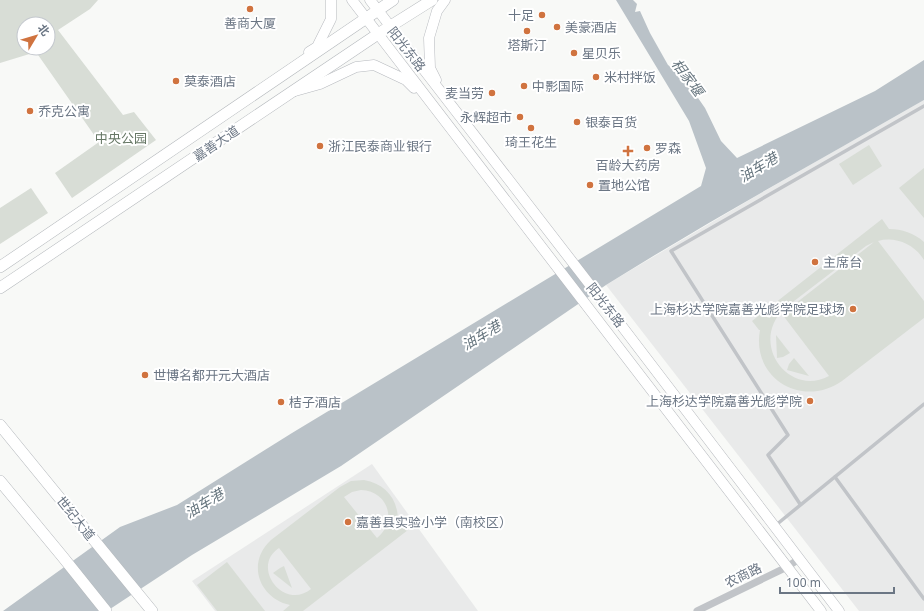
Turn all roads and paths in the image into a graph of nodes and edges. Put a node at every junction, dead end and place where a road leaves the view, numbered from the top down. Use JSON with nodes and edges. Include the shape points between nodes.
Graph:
{"nodes":[{"id":1,"x":331,"y":0,"type":"edge"},
{"id":2,"x":352,"y":0,"type":"edge"},
{"id":3,"x":370,"y":0,"type":"edge"},
{"id":4,"x":393,"y":0,"type":"edge"},
{"id":5,"x":432,"y":0,"type":"edge"},
{"id":6,"x":445,"y":0,"type":"edge"},
{"id":7,"x":378,"y":10,"type":"junction"},
{"id":8,"x":366,"y":18,"type":"junction"},
{"id":9,"x":390,"y":26,"type":"junction"},
{"id":10,"x":378,"y":34,"type":"junction"},
{"id":11,"x":297,"y":65,"type":"junction"},
{"id":12,"x":292,"y":92,"type":"junction"},
{"id":13,"x":444,"y":96,"type":"junction"},
{"id":14,"x":432,"y":104,"type":"junction"},
{"id":15,"x":924,"y":106,"type":"edge"},
{"id":16,"x":0,"y":267,"type":"edge"},
{"id":17,"x":0,"y":288,"type":"edge"},
{"id":18,"x":924,"y":404,"type":"edge"},
{"id":19,"x":0,"y":425,"type":"edge"},
{"id":20,"x":835,"y":477,"type":"junction"},
{"id":21,"x":0,"y":481,"type":"edge"},
{"id":22,"x":800,"y":504,"type":"junction"},
{"id":23,"x":774,"y":526,"type":"junction"},
{"id":24,"x":799,"y":558,"type":"junction"},
{"id":25,"x":787,"y":567,"type":"junction"},
{"id":26,"x":924,"y":599,"type":"edge"},
{"id":27,"x":150,"y":609,"type":"edge"},
{"id":28,"x":106,"y":611,"type":"edge"},
{"id":29,"x":697,"y":611,"type":"edge"},
{"id":30,"x":821,"y":611,"type":"edge"},
{"id":31,"x":839,"y":611,"type":"edge"}],
"edges":[{"from":1,"to":11,"type":"main road","via":[[331,19],[317,47],[300,58]]},
{"from":2,"to":8,"type":"main road","name":"阳光东路"},
{"from":3,"to":7,"type":"main road","name":"阳光东路"},
{"from":4,"to":7,"type":"main road","name":"嘉善大道"},
{"from":5,"to":9,"type":"main road","name":"嘉善大道"},
{"from":6,"to":13,"type":"main road","via":[[437,11],[429,38],[430,68]]},
{"from":7,"to":8,"type":"main road","name":"嘉善大道"},
{"from":7,"to":9,"type":"main road","name":"阳光东路"},
{"from":8,"to":10,"type":"main road","name":"阳光东路"},
{"from":8,"to":11,"type":"main road","name":"嘉善大道"},
{"from":9,"to":10,"type":"main road","name":"嘉善大道"},
{"from":9,"to":13,"type":"main road","name":"阳光东路"},
{"from":10,"to":12,"type":"main road","name":"嘉善大道"},
{"from":10,"to":14,"type":"main road","name":"阳光东路"},
{"from":11,"to":16,"type":"main road","name":"嘉善大道"},
{"from":12,"to":14,"type":"main road","via":[[320,84],[356,67],[374,65],[406,80]]},
{"from":12,"to":17,"type":"main road","name":"嘉善大道"},
{"from":13,"to":23,"type":"main road","name":"阳光东路"},
{"from":14,"to":25,"type":"main road","name":"阳光东路"},
{"from":15,"to":22,"type":"lane","via":[[671,251],[788,435],[768,455]]},
{"from":18,"to":20,"type":"lane"},
{"from":19,"to":27,"type":"main road","name":"世纪大道"},
{"from":20,"to":22,"type":"lane"},
{"from":20,"to":26,"type":"lane"},
{"from":21,"to":28,"type":"main road"},
{"from":22,"to":23,"type":"lane"},
{"from":23,"to":24,"type":"main road","name":"阳光东路"},
{"from":24,"to":25,"type":"street","name":"农商路"},
{"from":24,"to":31,"type":"main road","name":"阳光东路"},
{"from":25,"to":29,"type":"street","name":"农商路"},
{"from":25,"to":30,"type":"main road","name":"阳光东路"}]}
